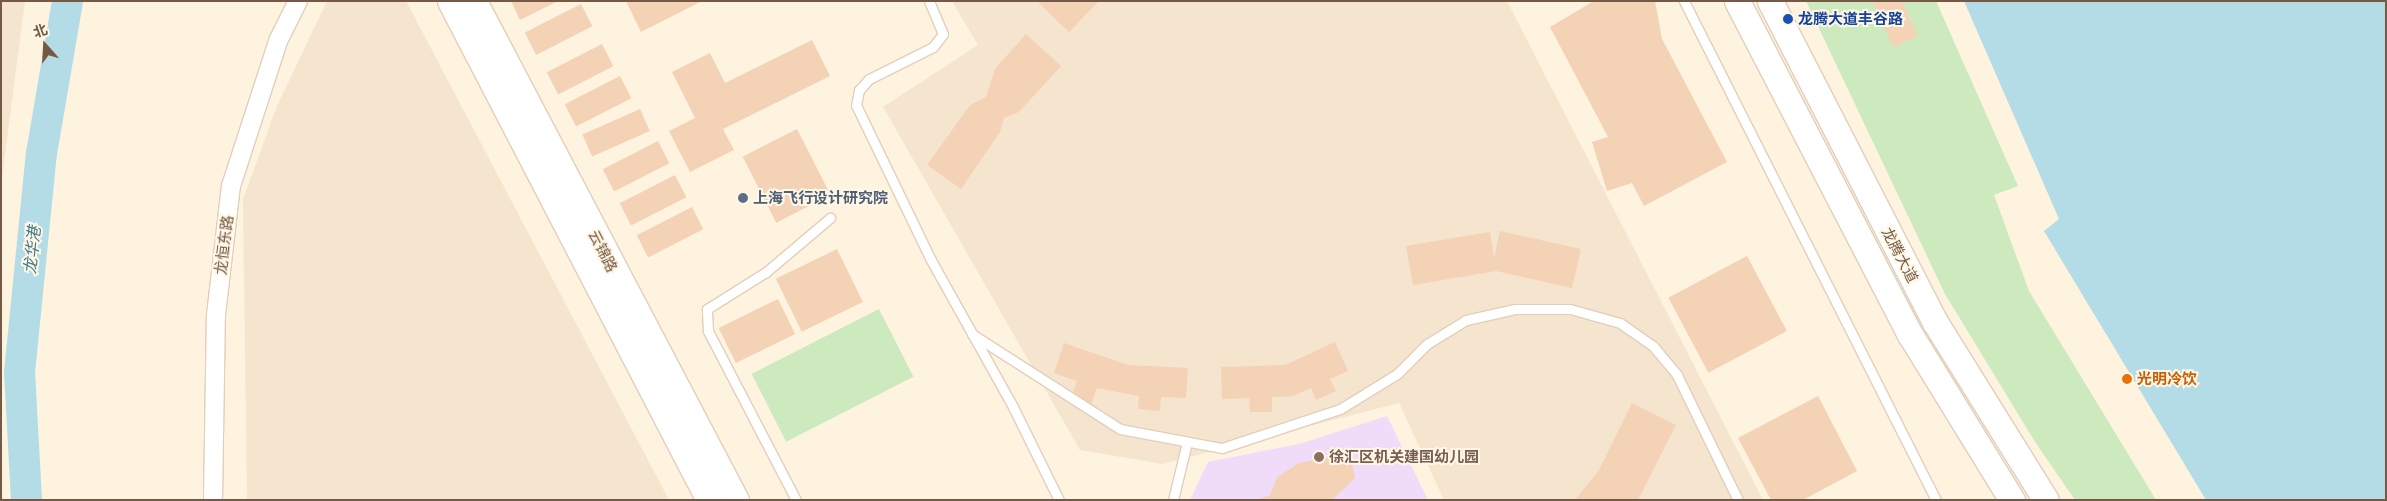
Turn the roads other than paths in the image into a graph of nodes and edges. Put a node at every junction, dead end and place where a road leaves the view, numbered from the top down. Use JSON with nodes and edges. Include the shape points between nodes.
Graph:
{"nodes":[{"id":1,"x":298,"y":1,"type":"edge"},
{"id":2,"x":450,"y":1,"type":"edge"},
{"id":3,"x":474,"y":1,"type":"edge"},
{"id":4,"x":929,"y":1,"type":"edge"},
{"id":5,"x":1684,"y":1,"type":"edge"},
{"id":6,"x":1737,"y":1,"type":"edge"},
{"id":7,"x":1770,"y":1,"type":"edge"},
{"id":8,"x":830,"y":218,"type":"dead end"},
{"id":9,"x":972,"y":334,"type":"junction"},
{"id":10,"x":1187,"y":442,"type":"junction"},
{"id":11,"x":213,"y":500,"type":"edge"},
{"id":12,"x":709,"y":500,"type":"edge"},
{"id":13,"x":736,"y":500,"type":"edge"},
{"id":14,"x":796,"y":500,"type":"edge"},
{"id":15,"x":1059,"y":500,"type":"edge"},
{"id":16,"x":1173,"y":500,"type":"edge"},
{"id":17,"x":1738,"y":500,"type":"edge"},
{"id":18,"x":1936,"y":500,"type":"edge"},
{"id":19,"x":2012,"y":500,"type":"edge"},
{"id":20,"x":2046,"y":500,"type":"edge"}],
"edges":[{"from":1,"to":11,"type":"street","name":"龙恒东路","via":[[278,41],[231,186],[216,315]]},
{"from":2,"to":12,"type":"main road","name":"云锦路"},
{"from":3,"to":13,"type":"main road","name":"云锦路"},
{"from":4,"to":9,"type":"lane","via":[[943,34],[933,47],[869,79],[859,90],[856,105]]},
{"from":5,"to":18,"type":"lane"},
{"from":6,"to":19,"type":"main road","name":"龙腾大道","via":[[1911,336]]},
{"from":7,"to":20,"type":"main road","name":"龙腾大道","via":[[1935,322]]},
{"from":8,"to":14,"type":"lane","via":[[766,272],[706,309],[708,331]]},
{"from":9,"to":10,"type":"lane","via":[[1120,429]]},
{"from":9,"to":15,"type":"lane"},
{"from":10,"to":16,"type":"lane"},
{"from":10,"to":17,"type":"lane","via":[[1222,448],[1340,409],[1397,374],[1427,344],[1466,320],[1515,309],[1570,309],[1620,323],[1653,346],[1677,375]]}]}
